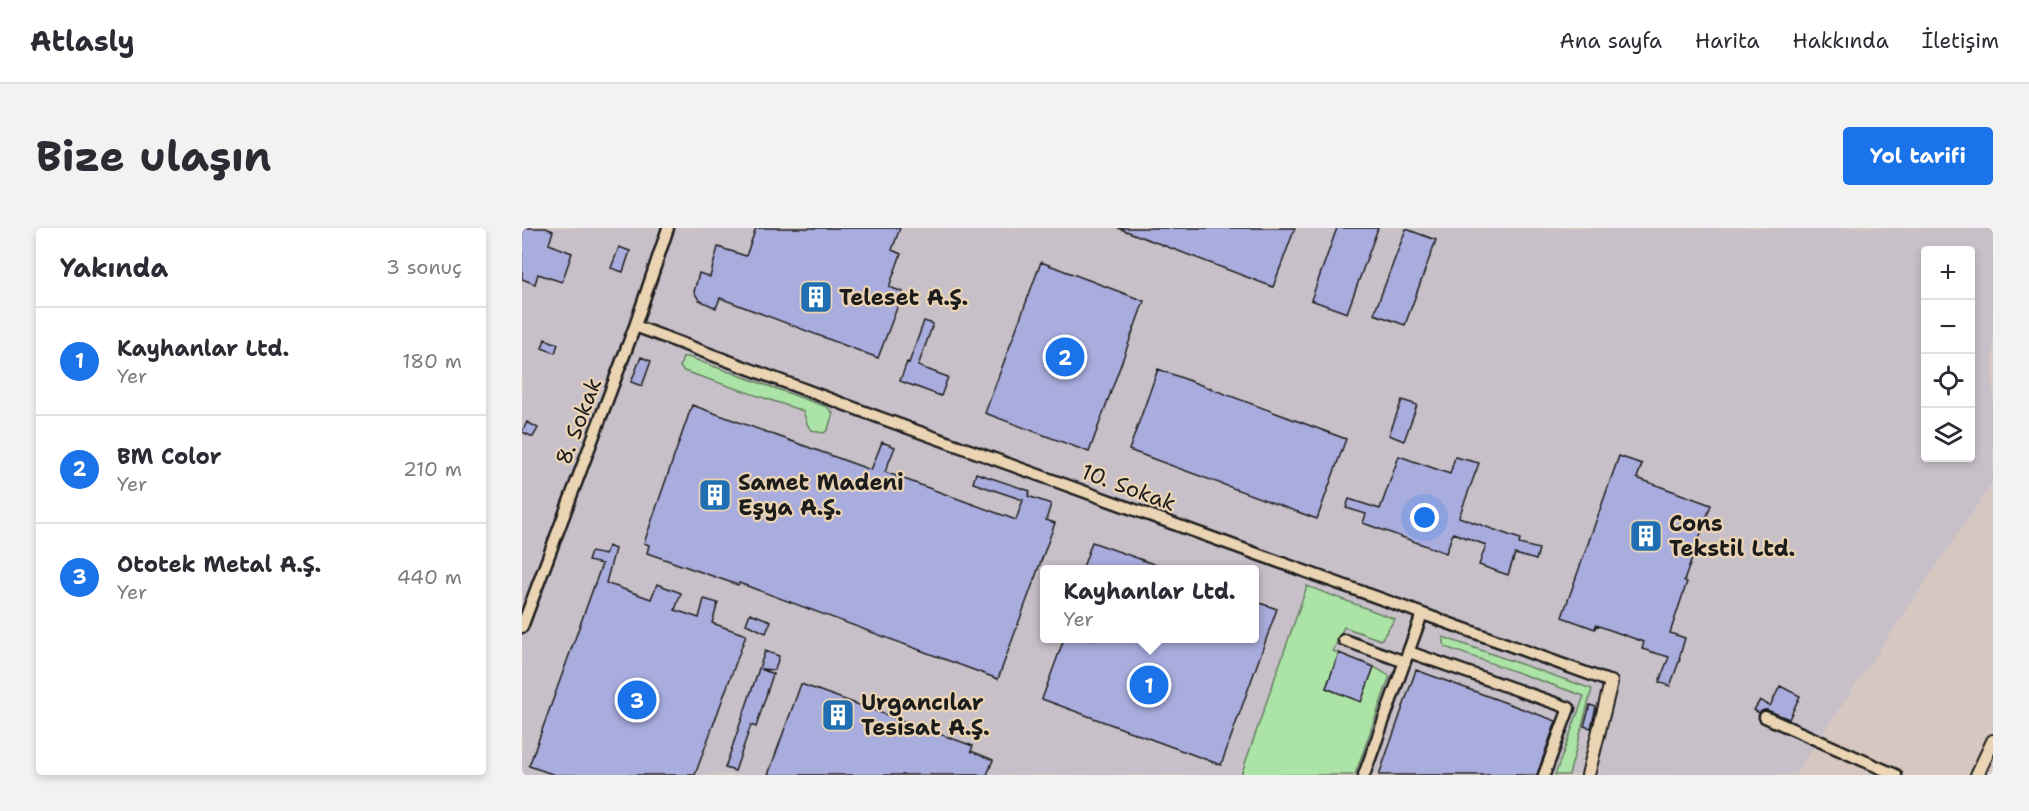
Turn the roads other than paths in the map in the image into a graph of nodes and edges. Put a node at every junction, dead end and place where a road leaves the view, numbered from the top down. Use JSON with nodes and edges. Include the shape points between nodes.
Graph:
{"nodes":[{"id":1,"x":668,"y":228,"type":"edge"},
{"id":2,"x":635,"y":326,"type":"junction"},
{"id":3,"x":1422,"y":614,"type":"junction"},
{"id":4,"x":522,"y":627,"type":"edge"},
{"id":5,"x":1344,"y":640,"type":"dead end"},
{"id":6,"x":1407,"y":657,"type":"junction"},
{"id":7,"x":1611,"y":682,"type":"joint"},
{"id":8,"x":1765,"y":717,"type":"dead end"},
{"id":9,"x":1993,"y":741,"type":"edge"},
{"id":10,"x":1364,"y":775,"type":"edge"},
{"id":11,"x":1544,"y":775,"type":"edge"},
{"id":12,"x":1588,"y":775,"type":"edge"},
{"id":13,"x":1896,"y":775,"type":"edge"},
{"id":14,"x":1977,"y":775,"type":"edge"}],
"edges":[{"from":1,"to":2,"type":"street","name":"8. Sokak"},
{"from":2,"to":3,"type":"street","name":"10. Sokak"},
{"from":2,"to":4,"type":"street","name":"8. Sokak"},
{"from":3,"to":6,"type":"street"},
{"from":3,"to":7,"type":"street","name":"10. Sokak"},
{"from":5,"to":6,"type":"street"},
{"from":6,"to":10,"type":"street"},
{"from":6,"to":11,"type":"street","via":[[1569,708]]},
{"from":7,"to":12,"type":"street"},
{"from":8,"to":13,"type":"street"},
{"from":9,"to":14,"type":"street"}]}
